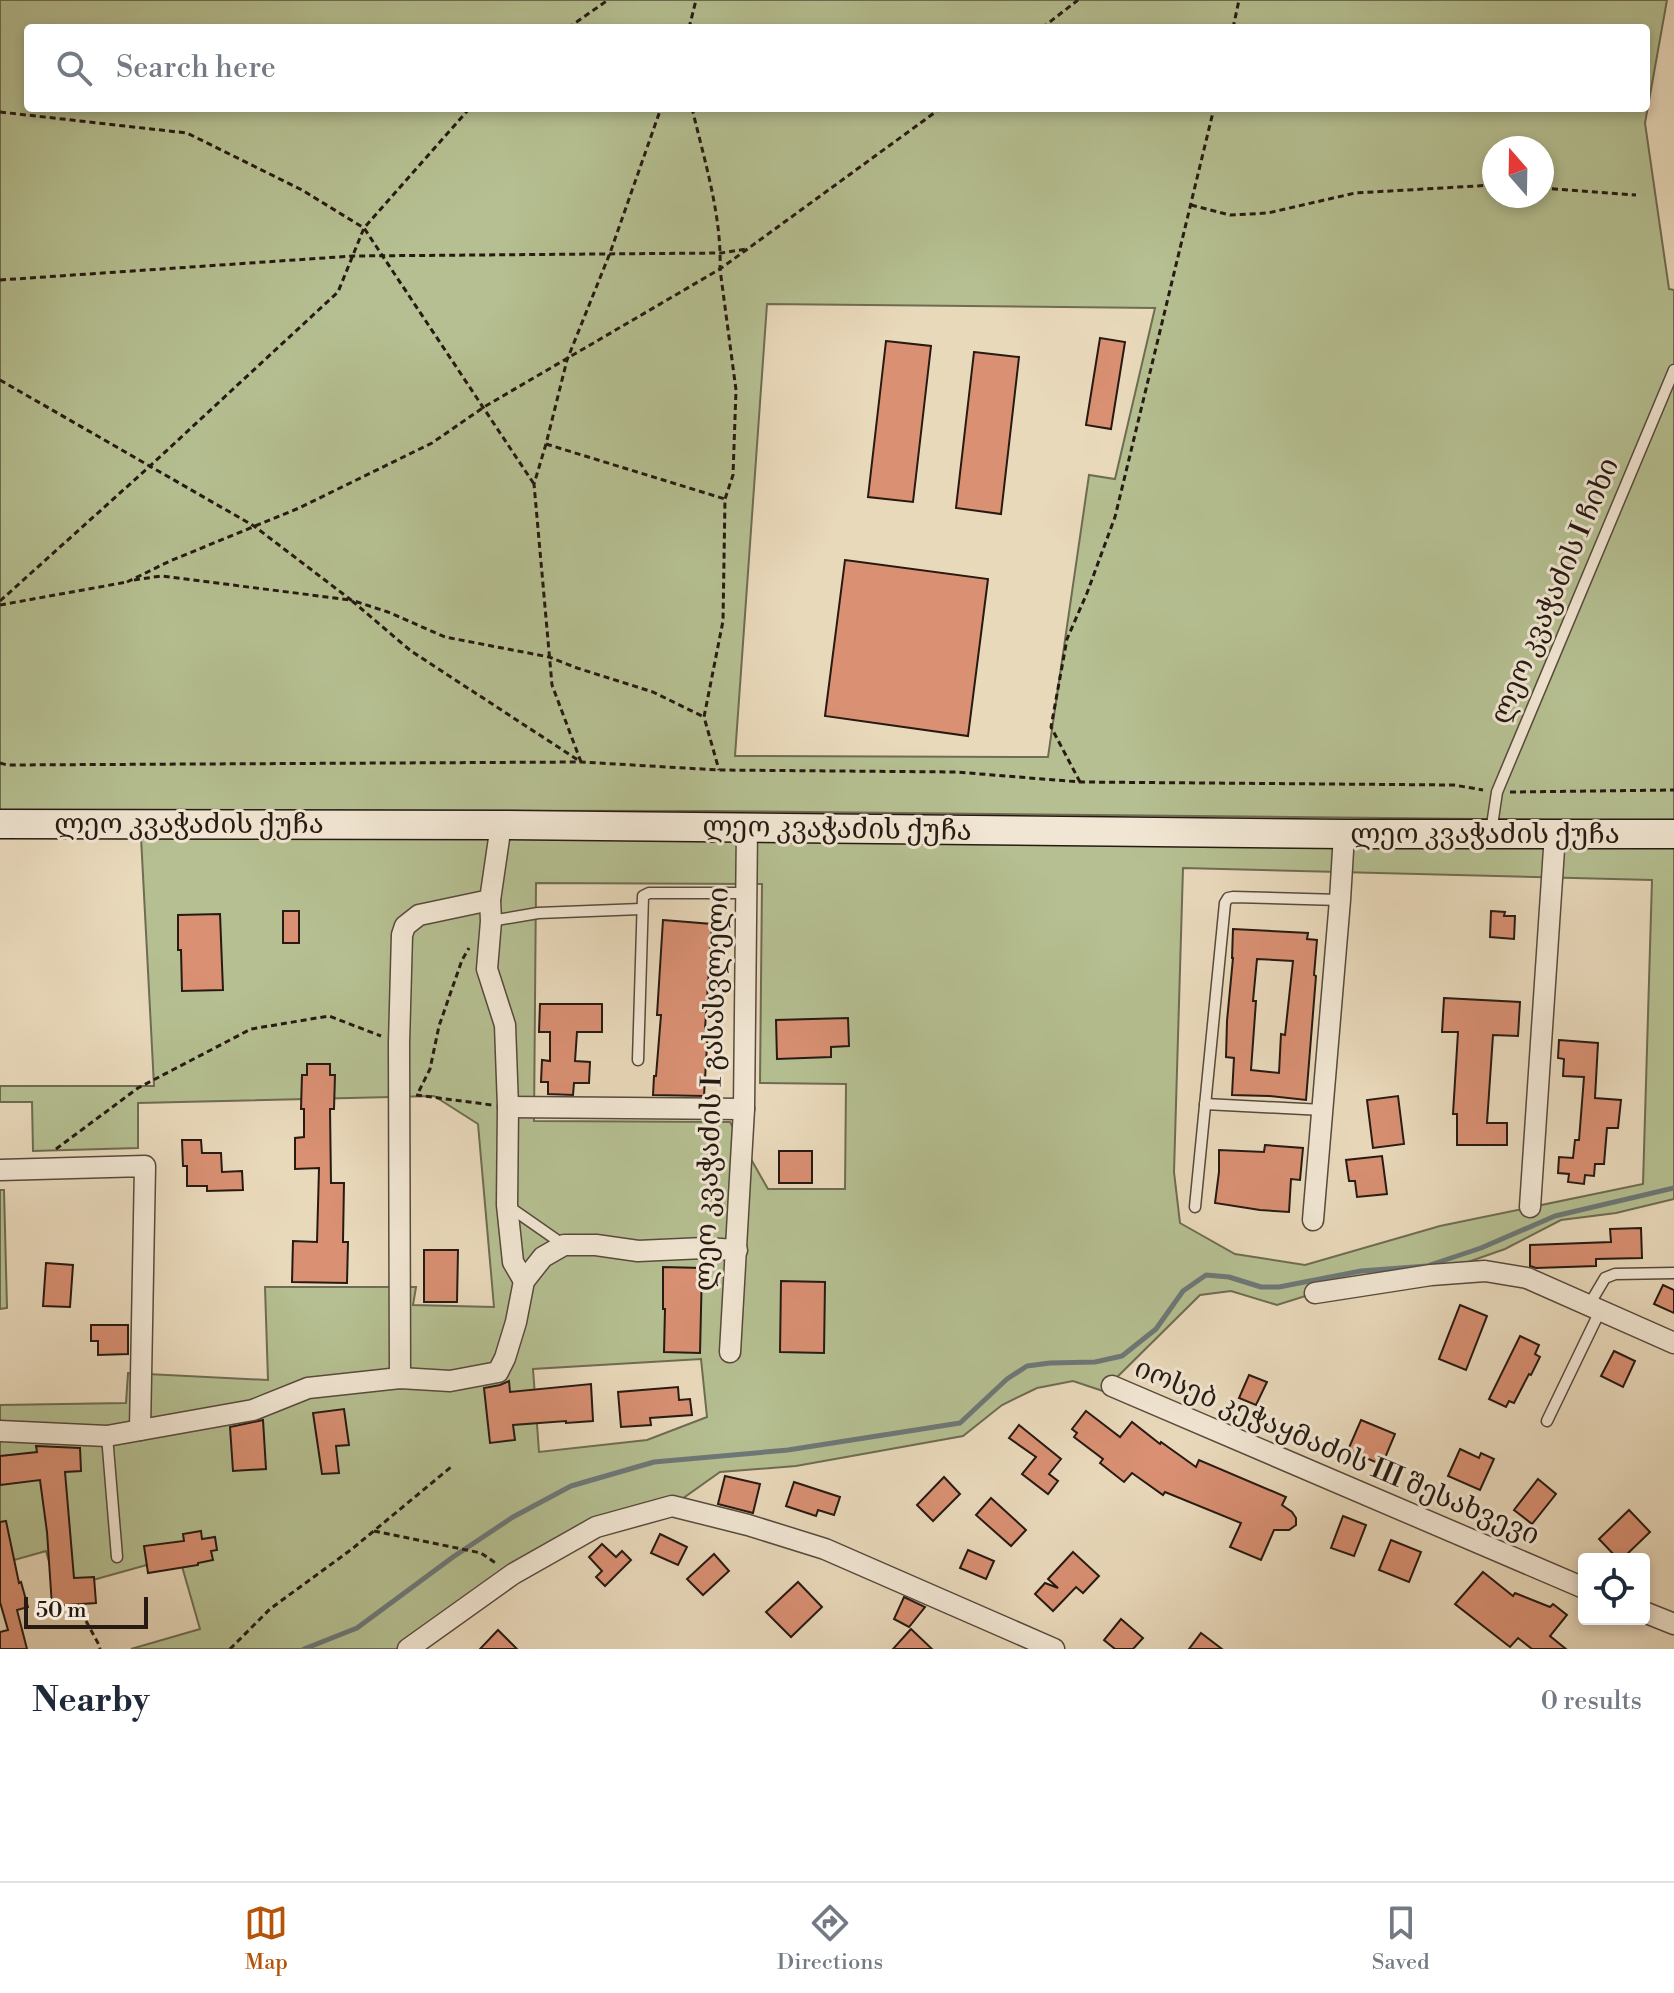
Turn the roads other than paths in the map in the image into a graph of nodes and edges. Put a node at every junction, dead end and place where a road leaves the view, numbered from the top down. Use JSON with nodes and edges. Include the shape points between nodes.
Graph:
{"nodes":[{"id":1,"x":1674,"y":370,"type":"edge"},
{"id":2,"x":0,"y":824,"type":"edge"},
{"id":3,"x":501,"y":825,"type":"junction"},
{"id":4,"x":747,"y":827,"type":"junction"},
{"id":5,"x":1344,"y":834,"type":"junction"},
{"id":6,"x":1490,"y":834,"type":"junction"},
{"id":7,"x":1555,"y":834,"type":"junction"},
{"id":8,"x":1674,"y":834,"type":"edge"},
{"id":9,"x":746,"y":893,"type":"junction"},
{"id":10,"x":1340,"y":900,"type":"junction"},
{"id":11,"x":641,"y":909,"type":"junction"},
{"id":12,"x":491,"y":911,"type":"junction"},
{"id":13,"x":638,"y":1060,"type":"dead end"},
{"id":14,"x":1205,"y":1104,"type":"junction"},
{"id":15,"x":508,"y":1107,"type":"junction"},
{"id":16,"x":744,"y":1109,"type":"junction"},
{"id":17,"x":1323,"y":1110,"type":"junction"},
{"id":18,"x":0,"y":1170,"type":"edge"},
{"id":19,"x":507,"y":1205,"type":"junction"},
{"id":20,"x":1195,"y":1207,"type":"dead end"},
{"id":21,"x":1530,"y":1207,"type":"dead end"},
{"id":22,"x":1313,"y":1220,"type":"dead end"},
{"id":23,"x":564,"y":1245,"type":"junction"},
{"id":24,"x":737,"y":1250,"type":"junction"},
{"id":25,"x":1674,"y":1273,"type":"edge"},
{"id":26,"x":524,"y":1281,"type":"junction"},
{"id":27,"x":1315,"y":1293,"type":"dead end"},
{"id":28,"x":1594,"y":1308,"type":"junction"},
{"id":29,"x":1674,"y":1343,"type":"edge"},
{"id":30,"x":730,"y":1352,"type":"dead end"},
{"id":31,"x":400,"y":1378,"type":"junction"},
{"id":32,"x":1112,"y":1386,"type":"dead end"},
{"id":33,"x":1547,"y":1421,"type":"dead end"},
{"id":34,"x":140,"y":1430,"type":"junction"},
{"id":35,"x":0,"y":1431,"type":"edge"},
{"id":36,"x":107,"y":1436,"type":"junction"},
{"id":37,"x":117,"y":1557,"type":"dead end"},
{"id":38,"x":1578,"y":1585,"type":"edge"},
{"id":39,"x":1650,"y":1614,"type":"edge"},
{"id":40,"x":1674,"y":1624,"type":"edge"},
{"id":41,"x":408,"y":1649,"type":"edge"},
{"id":42,"x":1054,"y":1649,"type":"edge"}],
"edges":[{"from":1,"to":6,"type":"lane","name":"ლეო კვაჭაძის I ჩიხი","via":[[1497,792]]},
{"from":2,"to":3,"type":"main road","name":"ლეო კვაჭაძის ქუჩა"},
{"from":3,"to":4,"type":"main road","name":"ლეო კვაჭაძის ქუჩა"},
{"from":3,"to":12,"type":"street"},
{"from":4,"to":5,"type":"main road","name":"ლეო კვაჭაძის ქუჩა"},
{"from":4,"to":9,"type":"street","name":"ლეო კვაჭაძის I გასასვლელი"},
{"from":5,"to":6,"type":"main road","name":"ლეო კვაჭაძის ქუჩა"},
{"from":5,"to":10,"type":"street"},
{"from":6,"to":7,"type":"main road","name":"ლეო კვაჭაძის ქუჩა"},
{"from":7,"to":8,"type":"main road","name":"ლეო კვაჭაძის ქუჩა"},
{"from":7,"to":21,"type":"street"},
{"from":9,"to":11,"type":"lane","via":[[649,893],[643,896]]},
{"from":9,"to":16,"type":"street","name":"ლეო კვაჭაძის I გასასვლელი"},
{"from":10,"to":14,"type":"lane","via":[[1228,898]]},
{"from":10,"to":17,"type":"street"},
{"from":11,"to":12,"type":"lane"},
{"from":11,"to":13,"type":"lane"},
{"from":12,"to":15,"type":"street","via":[[487,969],[505,1025]]},
{"from":12,"to":31,"type":"street","via":[[419,915],[402,935],[399,1043],[408,1094]]},
{"from":14,"to":17,"type":"lane"},
{"from":14,"to":20,"type":"lane"},
{"from":15,"to":16,"type":"street"},
{"from":15,"to":19,"type":"street"},
{"from":16,"to":24,"type":"street","name":"ლეო კვაჭაძის I გასასვლელი"},
{"from":17,"to":22,"type":"street"},
{"from":18,"to":34,"type":"street","via":[[145,1166]]},
{"from":19,"to":23,"type":"lane"},
{"from":19,"to":26,"type":"street","via":[[513,1262]]},
{"from":23,"to":24,"type":"street"},
{"from":23,"to":26,"type":"street","via":[[543,1257]]},
{"from":24,"to":30,"type":"street","name":"ლეო კვაჭაძის I გასასვლელი"},
{"from":25,"to":28,"type":"lane","via":[[1605,1278]]},
{"from":26,"to":31,"type":"street","via":[[498,1372],[450,1381]]},
{"from":27,"to":28,"type":"street","via":[[1485,1271],[1527,1278]]},
{"from":28,"to":29,"type":"street"},
{"from":28,"to":33,"type":"lane"},
{"from":31,"to":34,"type":"street","via":[[308,1388],[253,1410]]},
{"from":32,"to":38,"type":"street","name":"იოსებ კეჭაყმაძის III შესახვევი"},
{"from":34,"to":36,"type":"street"},
{"from":35,"to":36,"type":"street"},
{"from":36,"to":37,"type":"lane"},
{"from":39,"to":40,"type":"street"},
{"from":41,"to":42,"type":"street","via":[[513,1574],[596,1527],[672,1506],[825,1549]]}]}
